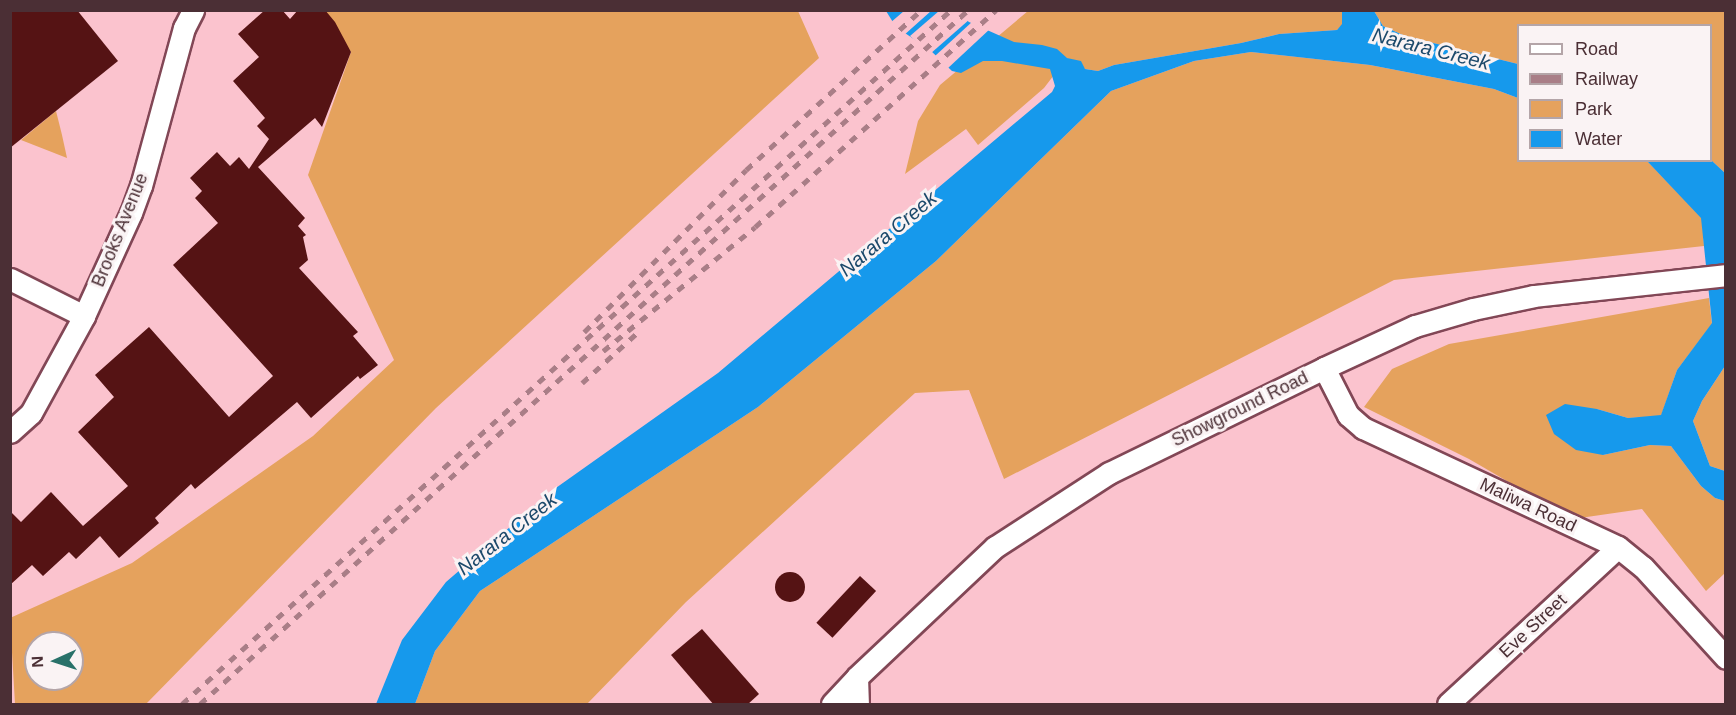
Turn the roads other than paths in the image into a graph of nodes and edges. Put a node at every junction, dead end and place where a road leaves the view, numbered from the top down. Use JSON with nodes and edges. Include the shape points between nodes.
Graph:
{"nodes":[{"id":1,"x":193,"y":10,"type":"edge"},
{"id":2,"x":1725,"y":275,"type":"edge"},
{"id":3,"x":10,"y":279,"type":"edge"},
{"id":4,"x":84,"y":316,"type":"junction"},
{"id":5,"x":1324,"y":368,"type":"junction"},
{"id":6,"x":10,"y":432,"type":"edge"},
{"id":7,"x":1617,"y":547,"type":"junction"},
{"id":8,"x":1725,"y":658,"type":"edge"},
{"id":9,"x":857,"y":677,"type":"junction"},
{"id":10,"x":832,"y":705,"type":"edge"},
{"id":11,"x":858,"y":705,"type":"edge"},
{"id":12,"x":1448,"y":705,"type":"edge"}],
"edges":[{"from":1,"to":4,"type":"street","name":"Brooks Avenue","via":[[184,28],[141,186]]},
{"from":2,"to":5,"type":"street","name":"Showground Road","via":[[1534,296],[1473,309],[1415,326]]},
{"from":3,"to":4,"type":"street"},
{"from":4,"to":6,"type":"street","name":"Brooks Avenue","via":[[31,413]]},
{"from":5,"to":7,"type":"street","name":"Maliwa Road","via":[[1348,416],[1363,428]]},
{"from":5,"to":9,"type":"street","name":"Showground Road","via":[[1109,473],[995,547]]},
{"from":7,"to":8,"type":"street","name":"Maliwa Road","via":[[1643,567]]},
{"from":7,"to":12,"type":"street","name":"Eve Street"},
{"from":9,"to":10,"type":"street","name":"Showground Road"},
{"from":9,"to":11,"type":"street"}]}
